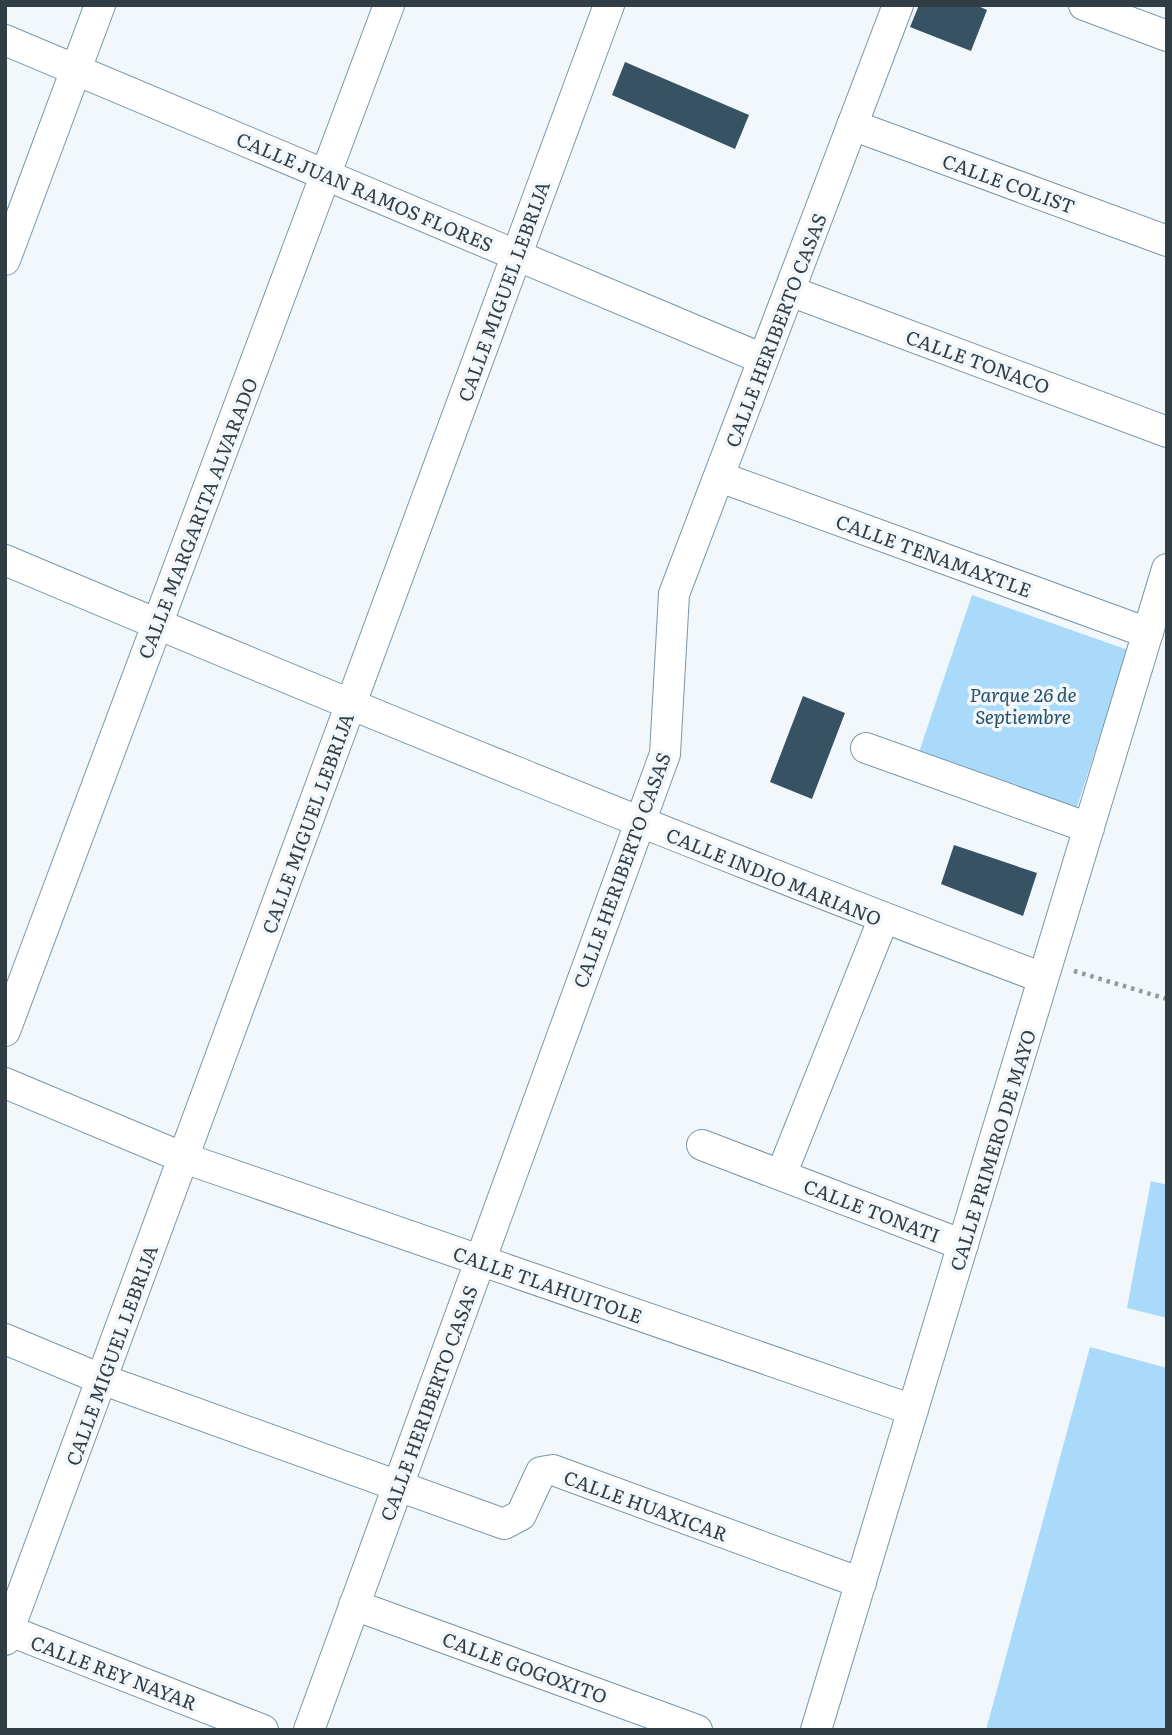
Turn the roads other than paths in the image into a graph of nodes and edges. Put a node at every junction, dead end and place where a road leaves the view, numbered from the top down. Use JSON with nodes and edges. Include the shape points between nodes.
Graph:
{"nodes":[{"id":1,"x":100,"y":5,"type":"edge"},
{"id":2,"x":389,"y":5,"type":"edge"},
{"id":3,"x":609,"y":5,"type":"edge"},
{"id":4,"x":898,"y":5,"type":"edge"},
{"id":5,"x":1084,"y":5,"type":"edge"},
{"id":6,"x":1167,"y":36,"type":"edge"},
{"id":7,"x":5,"y":40,"type":"edge"},
{"id":8,"x":76,"y":69,"type":"junction"},
{"id":9,"x":852,"y":125,"type":"junction"},
{"id":10,"x":326,"y":175,"type":"junction"},
{"id":11,"x":1167,"y":241,"type":"edge"},
{"id":12,"x":517,"y":255,"type":"junction"},
{"id":13,"x":5,"y":260,"type":"edge"},
{"id":14,"x":790,"y":291,"type":"junction"},
{"id":15,"x":763,"y":359,"type":"junction"},
{"id":16,"x":1167,"y":432,"type":"edge"},
{"id":17,"x":720,"y":477,"type":"junction"},
{"id":18,"x":5,"y":560,"type":"edge"},
{"id":19,"x":1167,"y":569,"type":"edge"},
{"id":20,"x":157,"y":624,"type":"junction"},
{"id":21,"x":1148,"y":633,"type":"junction"},
{"id":22,"x":350,"y":705,"type":"junction"},
{"id":23,"x":866,"y":748,"type":"dead end"},
{"id":24,"x":640,"y":823,"type":"junction"},
{"id":25,"x":1089,"y":828,"type":"junction"},
{"id":26,"x":883,"y":920,"type":"junction"},
{"id":27,"x":1046,"y":971,"type":"junction"},
{"id":28,"x":5,"y":1031,"type":"edge"},
{"id":29,"x":5,"y":1083,"type":"edge"},
{"id":30,"x":702,"y":1145,"type":"dead end"},
{"id":31,"x":184,"y":1157,"type":"junction"},
{"id":32,"x":782,"y":1175,"type":"junction"},
{"id":33,"x":963,"y":1245,"type":"junction"},
{"id":34,"x":479,"y":1260,"type":"junction"},
{"id":35,"x":5,"y":1339,"type":"edge"},
{"id":36,"x":102,"y":1379,"type":"junction"},
{"id":37,"x":913,"y":1410,"type":"junction"},
{"id":38,"x":399,"y":1486,"type":"junction"},
{"id":39,"x":861,"y":1583,"type":"junction"},
{"id":40,"x":354,"y":1605,"type":"junction"},
{"id":41,"x":6,"y":1633,"type":"edge"},
{"id":42,"x":262,"y":1730,"type":"edge"},
{"id":43,"x":309,"y":1730,"type":"edge"},
{"id":44,"x":696,"y":1730,"type":"edge"},
{"id":45,"x":816,"y":1730,"type":"edge"}],
"edges":[{"from":1,"to":8,"type":"street"},
{"from":2,"to":10,"type":"street","name":"CALLE MARGARITA ALVARADO"},
{"from":3,"to":12,"type":"street","name":"CALLE MIGUEL LEBRIJA"},
{"from":4,"to":9,"type":"street","name":"CALLE HERIBERTO CASAS"},
{"from":5,"to":6,"type":"street"},
{"from":7,"to":8,"type":"street","name":"CALLE JUAN RAMOS FLORES"},
{"from":8,"to":10,"type":"street","name":"CALLE JUAN RAMOS FLORES"},
{"from":8,"to":13,"type":"street"},
{"from":9,"to":11,"type":"street","name":"CALLE COLIST"},
{"from":9,"to":14,"type":"street","name":"CALLE HERIBERTO CASAS"},
{"from":10,"to":12,"type":"street","name":"CALLE JUAN RAMOS FLORES"},
{"from":10,"to":20,"type":"street","name":"CALLE MARGARITA ALVARADO"},
{"from":12,"to":15,"type":"street","name":"CALLE JUAN RAMOS FLORES"},
{"from":12,"to":22,"type":"street","name":"CALLE MIGUEL LEBRIJA"},
{"from":14,"to":15,"type":"street","name":"CALLE HERIBERTO CASAS"},
{"from":14,"to":16,"type":"street","name":"CALLE TONACO"},
{"from":15,"to":17,"type":"street","name":"CALLE HERIBERTO CASAS"},
{"from":17,"to":21,"type":"street","name":"CALLE TENAMAXTLE"},
{"from":17,"to":24,"type":"street","name":"CALLE HERIBERTO CASAS","via":[[674,594],[665,754]]},
{"from":18,"to":20,"type":"street","name":"CALLE INDIO MARIANO"},
{"from":19,"to":21,"type":"street","name":"CALLE PRIMERO DE MAYO"},
{"from":20,"to":22,"type":"street","name":"CALLE INDIO MARIANO"},
{"from":20,"to":28,"type":"street","name":"CALLE MARGARITA ALVARADO"},
{"from":21,"to":25,"type":"street","name":"CALLE PRIMERO DE MAYO"},
{"from":22,"to":24,"type":"street","name":"CALLE INDIO MARIANO"},
{"from":22,"to":31,"type":"street","name":"CALLE MIGUEL LEBRIJA"},
{"from":23,"to":25,"type":"street"},
{"from":24,"to":26,"type":"street","name":"CALLE INDIO MARIANO"},
{"from":24,"to":34,"type":"street","name":"CALLE HERIBERTO CASAS"},
{"from":25,"to":27,"type":"street","name":"CALLE PRIMERO DE MAYO"},
{"from":26,"to":27,"type":"street","name":"CALLE INDIO MARIANO"},
{"from":26,"to":32,"type":"street"},
{"from":27,"to":33,"type":"street","name":"CALLE PRIMERO DE MAYO"},
{"from":29,"to":31,"type":"street","name":"CALLE TLAHUITOLE"},
{"from":30,"to":32,"type":"street","name":"CALLE TONATI"},
{"from":31,"to":34,"type":"street","name":"CALLE TLAHUITOLE"},
{"from":31,"to":36,"type":"street","name":"CALLE MIGUEL LEBRIJA"},
{"from":32,"to":33,"type":"street","name":"CALLE TONATI"},
{"from":33,"to":37,"type":"street","name":"CALLE PRIMERO DE MAYO"},
{"from":34,"to":37,"type":"street","name":"CALLE TLAHUITOLE"},
{"from":34,"to":38,"type":"street","name":"CALLE HERIBERTO CASAS"},
{"from":35,"to":36,"type":"street","name":"CALLE HUAXICAR"},
{"from":36,"to":38,"type":"street","name":"CALLE HUAXICAR"},
{"from":36,"to":41,"type":"street","name":"CALLE MIGUEL LEBRIJA"},
{"from":37,"to":39,"type":"street","name":"CALLE PRIMERO DE MAYO"},
{"from":38,"to":39,"type":"street","name":"CALLE HUAXICAR","via":[[504,1524],[521,1515],[541,1472],[553,1470]]},
{"from":38,"to":40,"type":"street","name":"CALLE HERIBERTO CASAS"},
{"from":39,"to":45,"type":"street","name":"CALLE PRIMERO DE MAYO"},
{"from":40,"to":43,"type":"street","name":"CALLE HERIBERTO CASAS"},
{"from":40,"to":44,"type":"street","name":"CALLE GOGOXITO"},
{"from":41,"to":42,"type":"street","name":"CALLE REY NAYAR"}]}
